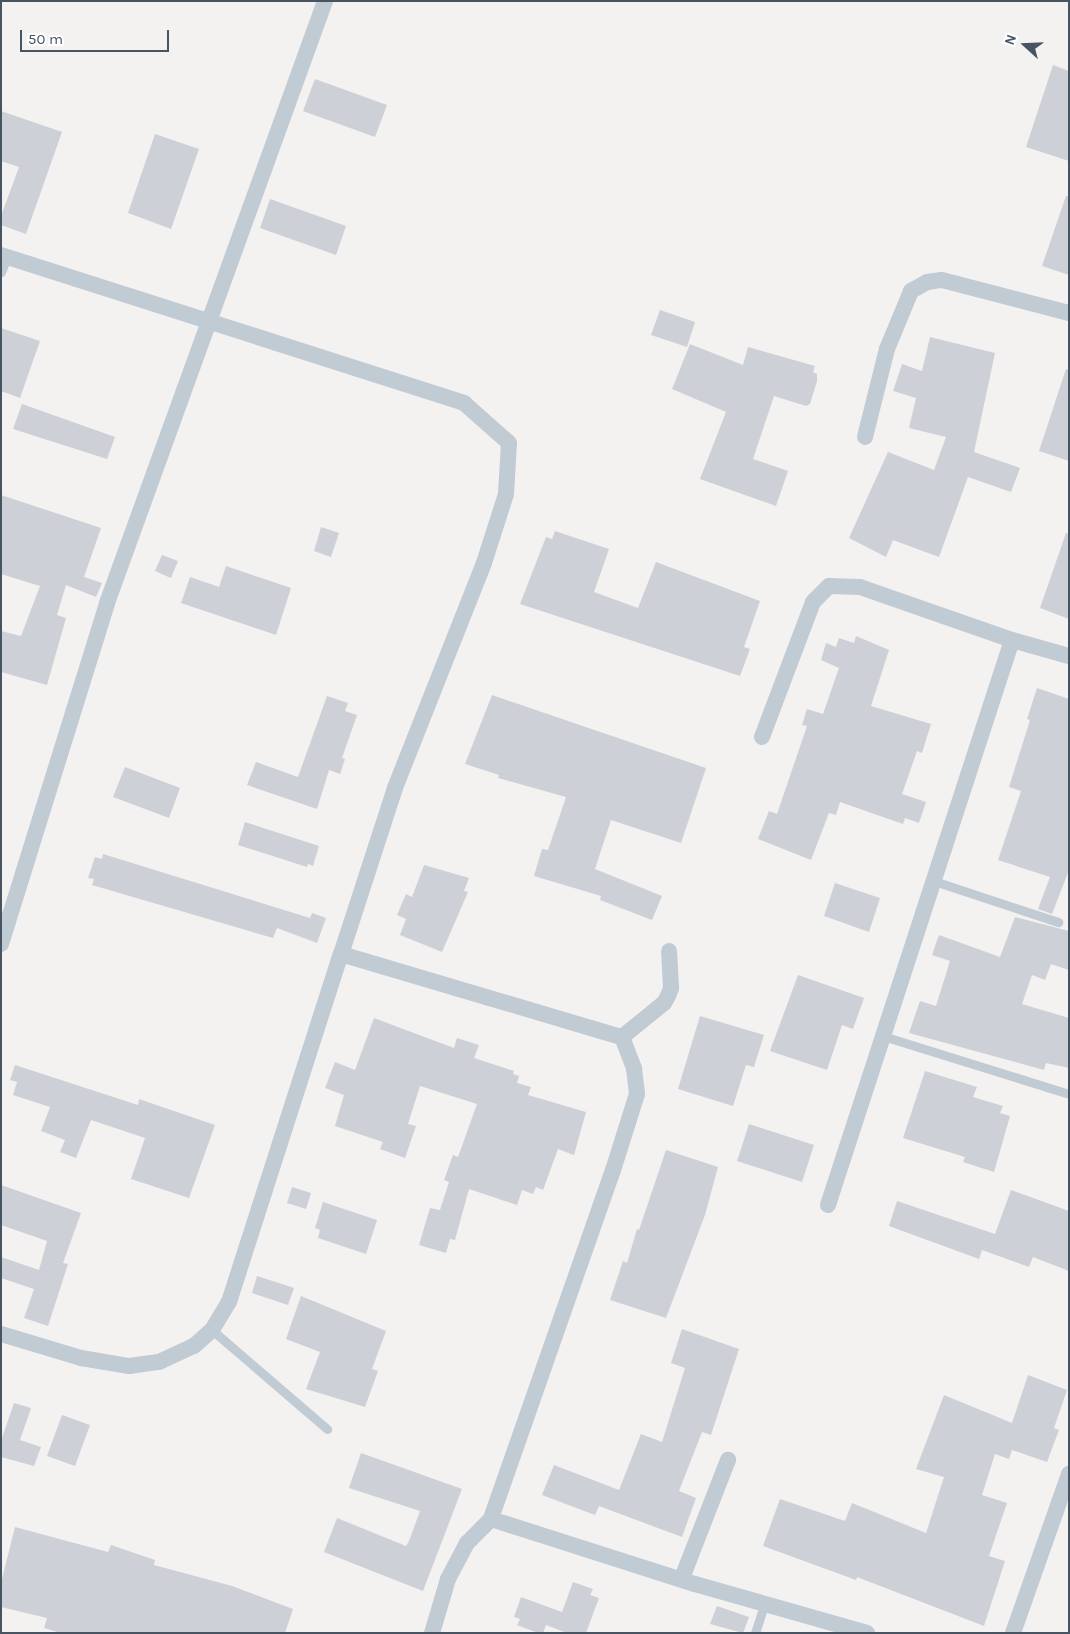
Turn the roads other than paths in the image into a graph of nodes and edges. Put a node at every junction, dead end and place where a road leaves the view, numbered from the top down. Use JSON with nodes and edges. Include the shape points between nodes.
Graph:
{"nodes":[{"id":1,"x":325,"y":1,"type":"edge"},
{"id":2,"x":3,"y":261,"type":"edge"},
{"id":3,"x":1069,"y":313,"type":"edge"},
{"id":4,"x":211,"y":323,"type":"junction"},
{"id":5,"x":864,"y":437,"type":"dead end"},
{"id":6,"x":1012,"y":640,"type":"junction"},
{"id":7,"x":1069,"y":656,"type":"edge"},
{"id":8,"x":762,"y":737,"type":"dead end"},
{"id":9,"x":934,"y":882,"type":"junction"},
{"id":10,"x":1058,"y":922,"type":"dead end"},
{"id":11,"x":1,"y":944,"type":"edge"},
{"id":12,"x":669,"y":951,"type":"dead end"},
{"id":13,"x":341,"y":954,"type":"junction"},
{"id":14,"x":622,"y":1036,"type":"junction"},
{"id":15,"x":883,"y":1036,"type":"junction"},
{"id":16,"x":1069,"y":1094,"type":"edge"},
{"id":17,"x":828,"y":1205,"type":"dead end"},
{"id":18,"x":212,"y":1330,"type":"junction"},
{"id":19,"x":1,"y":1334,"type":"edge"},
{"id":20,"x":327,"y":1429,"type":"dead end"},
{"id":21,"x":728,"y":1460,"type":"dead end"},
{"id":22,"x":1069,"y":1474,"type":"edge"},
{"id":23,"x":491,"y":1518,"type":"junction"},
{"id":24,"x":682,"y":1578,"type":"junction"},
{"id":25,"x":764,"y":1603,"type":"junction"},
{"id":26,"x":432,"y":1633,"type":"edge"},
{"id":27,"x":755,"y":1633,"type":"edge"},
{"id":28,"x":867,"y":1633,"type":"edge"},
{"id":29,"x":1013,"y":1633,"type":"edge"}],
"edges":[{"from":1,"to":4,"type":"street"},
{"from":2,"to":4,"type":"street"},
{"from":3,"to":5,"type":"street","via":[[942,280],[927,282],[911,291],[887,349]]},
{"from":4,"to":11,"type":"street","via":[[107,603]]},
{"from":4,"to":13,"type":"street","via":[[464,403],[509,443],[506,494],[486,555],[395,788]]},
{"from":6,"to":7,"type":"street"},
{"from":6,"to":8,"type":"street","via":[[860,587],[829,586],[812,602],[786,665]]},
{"from":6,"to":9,"type":"street"},
{"from":9,"to":10,"type":"lane"},
{"from":9,"to":15,"type":"street"},
{"from":12,"to":14,"type":"street","via":[[671,988],[664,1003]]},
{"from":13,"to":14,"type":"street"},
{"from":13,"to":18,"type":"street","via":[[229,1302]]},
{"from":14,"to":23,"type":"street","via":[[634,1069],[637,1094]]},
{"from":15,"to":16,"type":"lane"},
{"from":15,"to":17,"type":"street"},
{"from":18,"to":19,"type":"street","via":[[194,1346],[158,1362],[129,1366],[81,1358]]},
{"from":18,"to":20,"type":"lane"},
{"from":21,"to":24,"type":"street"},
{"from":22,"to":29,"type":"street"},
{"from":23,"to":24,"type":"street"},
{"from":23,"to":26,"type":"street","via":[[467,1542],[448,1579]]},
{"from":24,"to":25,"type":"street"},
{"from":25,"to":27,"type":"lane"},
{"from":25,"to":28,"type":"street"}]}
